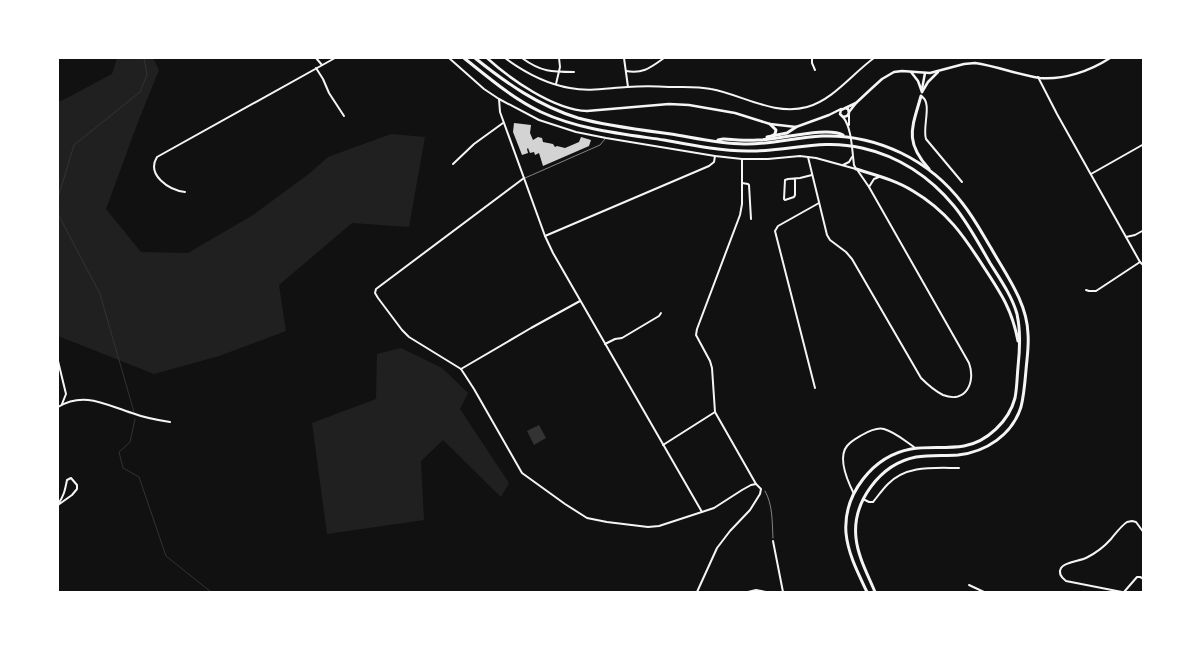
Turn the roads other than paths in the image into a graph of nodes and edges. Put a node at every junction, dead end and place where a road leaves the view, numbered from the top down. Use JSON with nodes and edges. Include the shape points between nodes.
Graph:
{"nodes":[{"id":1,"x":316,"y":58,"type":"edge"},
{"id":2,"x":335,"y":58,"type":"edge"},
{"id":3,"x":449,"y":58,"type":"edge"},
{"id":4,"x":464,"y":58,"type":"edge"},
{"id":5,"x":475,"y":58,"type":"edge"},
{"id":6,"x":487,"y":58,"type":"edge"},
{"id":7,"x":505,"y":58,"type":"edge"},
{"id":8,"x":522,"y":58,"type":"edge"},
{"id":9,"x":559,"y":58,"type":"edge"},
{"id":10,"x":624,"y":58,"type":"edge"},
{"id":11,"x":664,"y":58,"type":"edge"},
{"id":12,"x":812,"y":58,"type":"edge"},
{"id":13,"x":874,"y":58,"type":"edge"},
{"id":14,"x":1110,"y":58,"type":"edge"},
{"id":15,"x":322,"y":65,"type":"junction"},
{"id":16,"x":316,"y":68,"type":"junction"},
{"id":17,"x":815,"y":70,"type":"dead end"},
{"id":18,"x":626,"y":71,"type":"junction"},
{"id":19,"x":940,"y":71,"type":"junction"},
{"id":20,"x":559,"y":72,"type":"junction"},
{"id":21,"x":574,"y":72,"type":"dead end"},
{"id":22,"x":911,"y":72,"type":"junction"},
{"id":23,"x":925,"y":73,"type":"junction"},
{"id":24,"x":1038,"y":77,"type":"junction"},
{"id":25,"x":556,"y":84,"type":"junction"},
{"id":26,"x":628,"y":87,"type":"junction"},
{"id":27,"x":921,"y":94,"type":"junction"},
{"id":28,"x":499,"y":99,"type":"junction"},
{"id":29,"x":856,"y":103,"type":"junction"},
{"id":30,"x":845,"y":108,"type":"junction"},
{"id":31,"x":841,"y":109,"type":"junction"},
{"id":32,"x":849,"y":113,"type":"junction"},
{"id":33,"x":829,"y":115,"type":"junction"},
{"id":34,"x":344,"y":116,"type":"dead end"},
{"id":35,"x":842,"y":116,"type":"junction"},
{"id":36,"x":504,"y":122,"type":"junction"},
{"id":37,"x":770,"y":124,"type":"junction"},
{"id":38,"x":796,"y":126,"type":"junction"},
{"id":39,"x":849,"y":129,"type":"junction"},
{"id":40,"x":844,"y":136,"type":"junction"},
{"id":41,"x":772,"y":137,"type":"junction"},
{"id":42,"x":606,"y":138,"type":"junction"},
{"id":43,"x":746,"y":140,"type":"junction"},
{"id":44,"x":715,"y":141,"type":"junction"},
{"id":45,"x":1144,"y":144,"type":"edge"},
{"id":46,"x":852,"y":155,"type":"junction"},
{"id":47,"x":715,"y":156,"type":"junction"},
{"id":48,"x":808,"y":157,"type":"junction"},
{"id":49,"x":742,"y":159,"type":"junction"},
{"id":50,"x":453,"y":164,"type":"dead end"},
{"id":51,"x":843,"y":165,"type":"junction"},
{"id":52,"x":856,"y":169,"type":"junction"},
{"id":53,"x":934,"y":173,"type":"junction"},
{"id":54,"x":1091,"y":174,"type":"junction"},
{"id":55,"x":812,"y":175,"type":"junction"},
{"id":56,"x":881,"y":177,"type":"junction"},
{"id":57,"x":524,"y":178,"type":"junction"},
{"id":58,"x":795,"y":178,"type":"junction"},
{"id":59,"x":962,"y":182,"type":"dead end"},
{"id":60,"x":742,"y":183,"type":"junction"},
{"id":61,"x":869,"y":187,"type":"junction"},
{"id":62,"x":185,"y":192,"type":"dead end"},
{"id":63,"x":819,"y":204,"type":"junction"},
{"id":64,"x":751,"y":220,"type":"dead end"},
{"id":65,"x":1144,"y":230,"type":"edge"},
{"id":66,"x":546,"y":236,"type":"junction"},
{"id":67,"x":1126,"y":237,"type":"junction"},
{"id":68,"x":1140,"y":262,"type":"junction"},
{"id":69,"x":1144,"y":266,"type":"edge"},
{"id":70,"x":1086,"y":290,"type":"dead end"},
{"id":71,"x":580,"y":301,"type":"junction"},
{"id":72,"x":661,"y":313,"type":"dead end"},
{"id":73,"x":605,"y":344,"type":"junction"},
{"id":74,"x":1019,"y":346,"type":"junction"},
{"id":75,"x":58,"y":361,"type":"edge"},
{"id":76,"x":460,"y":369,"type":"junction"},
{"id":77,"x":814,"y":388,"type":"dead end"},
{"id":78,"x":62,"y":404,"type":"junction"},
{"id":79,"x":58,"y":407,"type":"edge"},
{"id":80,"x":715,"y":412,"type":"junction"},
{"id":81,"x":170,"y":422,"type":"dead end"},
{"id":82,"x":663,"y":445,"type":"junction"},
{"id":83,"x":915,"y":448,"type":"junction"},
{"id":84,"x":958,"y":468,"type":"dead end"},
{"id":85,"x":756,"y":484,"type":"junction"},
{"id":86,"x":854,"y":494,"type":"junction"},
{"id":87,"x":863,"y":499,"type":"junction"},
{"id":88,"x":58,"y":505,"type":"edge"},
{"id":89,"x":702,"y":513,"type":"junction"},
{"id":90,"x":1144,"y":533,"type":"edge"},
{"id":91,"x":773,"y":541,"type":"road end"},
{"id":92,"x":1144,"y":578,"type":"edge"},
{"id":93,"x":969,"y":585,"type":"dead end"},
{"id":94,"x":697,"y":592,"type":"edge"},
{"id":95,"x":748,"y":592,"type":"edge"},
{"id":96,"x":766,"y":592,"type":"edge"},
{"id":97,"x":784,"y":592,"type":"edge"},
{"id":98,"x":867,"y":592,"type":"edge"},
{"id":99,"x":875,"y":592,"type":"edge"},
{"id":100,"x":984,"y":592,"type":"edge"},
{"id":101,"x":1123,"y":592,"type":"edge"}],
"edges":[{"from":1,"to":15,"type":"street"},
{"from":2,"to":15,"type":"street"},
{"from":3,"to":28,"type":"street"},
{"from":4,"to":74,"type":"highway","via":[[524,103],[586,127],[736,151],[845,145],[872,150],[899,161],[932,184],[964,220],[1016,312]]},
{"from":5,"to":44,"type":"highway","via":[[514,87],[565,113],[596,122]]},
{"from":6,"to":37,"type":"main road","via":[[531,90],[576,110],[689,105],[735,113]]},
{"from":7,"to":25,"type":"street"},
{"from":8,"to":20,"type":"street","via":[[542,70]]},
{"from":9,"to":20,"type":"street"},
{"from":10,"to":18,"type":"street"},
{"from":11,"to":18,"type":"street","via":[[640,72]]},
{"from":12,"to":17,"type":"street"},
{"from":13,"to":26,"type":"street","via":[[825,99],[794,110],[771,107],[713,89]]},
{"from":14,"to":24,"type":"main road","via":[[1082,72]]},
{"from":15,"to":16,"type":"street"},
{"from":16,"to":34,"type":"street"},
{"from":16,"to":62,"type":"street","via":[[157,156],[155,165],[159,178],[172,189]]},
{"from":18,"to":26,"type":"street"},
{"from":19,"to":23,"type":"main road"},
{"from":19,"to":24,"type":"main road","via":[[975,63]]},
{"from":19,"to":27,"type":"main road"},
{"from":20,"to":21,"type":"street"},
{"from":20,"to":25,"type":"street"},
{"from":22,"to":23,"type":"main road"},
{"from":22,"to":27,"type":"main road"},
{"from":22,"to":29,"type":"main road","via":[[897,71],[888,76]]},
{"from":23,"to":27,"type":"main road"},
{"from":24,"to":54,"type":"street"},
{"from":25,"to":26,"type":"street","via":[[582,90]]},
{"from":27,"to":53,"type":"highway","via":[[912,135],[918,156]]},
{"from":27,"to":59,"type":"street","via":[[926,101],[926,139]]},
{"from":28,"to":36,"type":"street"},
{"from":28,"to":42,"type":"street","via":[[544,122]]},
{"from":29,"to":30,"type":"main road"},
{"from":29,"to":32,"type":"main road"},
{"from":30,"to":31,"type":"main road"},
{"from":30,"to":32,"type":"main road"},
{"from":31,"to":33,"type":"main road"},
{"from":31,"to":35,"type":"main road"},
{"from":32,"to":35,"type":"main road"},
{"from":32,"to":39,"type":"street"},
{"from":33,"to":35,"type":"main road"},
{"from":33,"to":38,"type":"main road"},
{"from":35,"to":39,"type":"street"},
{"from":36,"to":50,"type":"street"},
{"from":36,"to":57,"type":"street"},
{"from":37,"to":38,"type":"main road"},
{"from":37,"to":41,"type":"highway","via":[[776,130]]},
{"from":38,"to":41,"type":"highway","via":[[787,134]]},
{"from":39,"to":46,"type":"street"},
{"from":40,"to":43,"type":"highway","via":[[825,132]]},
{"from":40,"to":44,"type":"highway","via":[[760,144]]},
{"from":40,"to":53,"type":"highway","via":[[895,150]]},
{"from":41,"to":43,"type":"highway"},
{"from":42,"to":47,"type":"street"},
{"from":42,"to":57,"type":"lane","via":[[600,145]]},
{"from":43,"to":44,"type":"highway"},
{"from":45,"to":54,"type":"street"},
{"from":46,"to":51,"type":"street","via":[[850,162]]},
{"from":46,"to":52,"type":"street"},
{"from":47,"to":49,"type":"street"},
{"from":47,"to":66,"type":"street","via":[[709,166]]},
{"from":48,"to":49,"type":"street"},
{"from":48,"to":51,"type":"street"},
{"from":48,"to":55,"type":"street"},
{"from":49,"to":60,"type":"street"},
{"from":51,"to":52,"type":"street"},
{"from":52,"to":56,"type":"highway"},
{"from":52,"to":61,"type":"street"},
{"from":53,"to":87,"type":"highway","via":[[954,192],[976,223],[1022,305],[1028,325],[1028,342],[1021,406],[1010,427],[989,446],[975,452],[902,461],[875,481]]},
{"from":54,"to":67,"type":"street"},
{"from":55,"to":58,"type":"street"},
{"from":55,"to":63,"type":"street"},
{"from":56,"to":61,"type":"street","via":[[874,179]]},
{"from":56,"to":74,"type":"highway","via":[[921,196],[957,227],[1008,305]]},
{"from":57,"to":66,"type":"street"},
{"from":57,"to":76,"type":"street","via":[[376,289],[375,293],[409,337]]},
{"from":58,"to":58,"type":"street","via":[[784,181],[785,200],[795,196]]},
{"from":60,"to":64,"type":"street","via":[[750,187]]},
{"from":60,"to":80,"type":"street","via":[[740,215],[696,332],[712,368]]},
{"from":61,"to":63,"type":"street","via":[[969,363],[971,385],[961,394],[941,394],[921,378],[852,259],[828,238]]},
{"from":63,"to":77,"type":"street","via":[[778,226],[775,231]]},
{"from":65,"to":67,"type":"street"},
{"from":66,"to":71,"type":"street"},
{"from":67,"to":68,"type":"street"},
{"from":68,"to":69,"type":"street"},
{"from":68,"to":70,"type":"street","via":[[1096,291]]},
{"from":71,"to":73,"type":"street"},
{"from":71,"to":76,"type":"street"},
{"from":72,"to":73,"type":"street","via":[[622,338]]},
{"from":73,"to":82,"type":"street"},
{"from":74,"to":83,"type":"highway","via":[[1015,398],[1009,413],[994,431],[966,445]]},
{"from":75,"to":78,"type":"street","via":[[66,394]]},
{"from":76,"to":89,"type":"street","via":[[522,473],[583,516],[595,521],[652,527]]},
{"from":78,"to":79,"type":"street"},
{"from":78,"to":81,"type":"street","via":[[89,400]]},
{"from":80,"to":82,"type":"street"},
{"from":80,"to":85,"type":"street"},
{"from":82,"to":89,"type":"street"},
{"from":83,"to":86,"type":"highway","via":[[879,464],[864,478]]},
{"from":83,"to":86,"type":"street","via":[[882,429],[869,431],[847,445],[844,469]]},
{"from":84,"to":87,"type":"street","via":[[912,470],[892,481],[872,502]]},
{"from":85,"to":89,"type":"street"},
{"from":85,"to":94,"type":"street","via":[[761,489],[760,494],[717,548]]},
{"from":86,"to":98,"type":"highway","via":[[848,510],[846,534],[850,553]]},
{"from":87,"to":99,"type":"highway","via":[[856,538]]},
{"from":88,"to":88,"type":"street","via":[[78,490],[71,478],[67,480],[65,493]]},
{"from":90,"to":101,"type":"street","via":[[1136,522],[1125,523],[1098,551],[1061,567],[1061,577],[1066,581]]},
{"from":91,"to":97,"type":"street"},
{"from":92,"to":101,"type":"street","via":[[1137,577]]},
{"from":93,"to":100,"type":"street"},
{"from":95,"to":96,"type":"street"}]}
